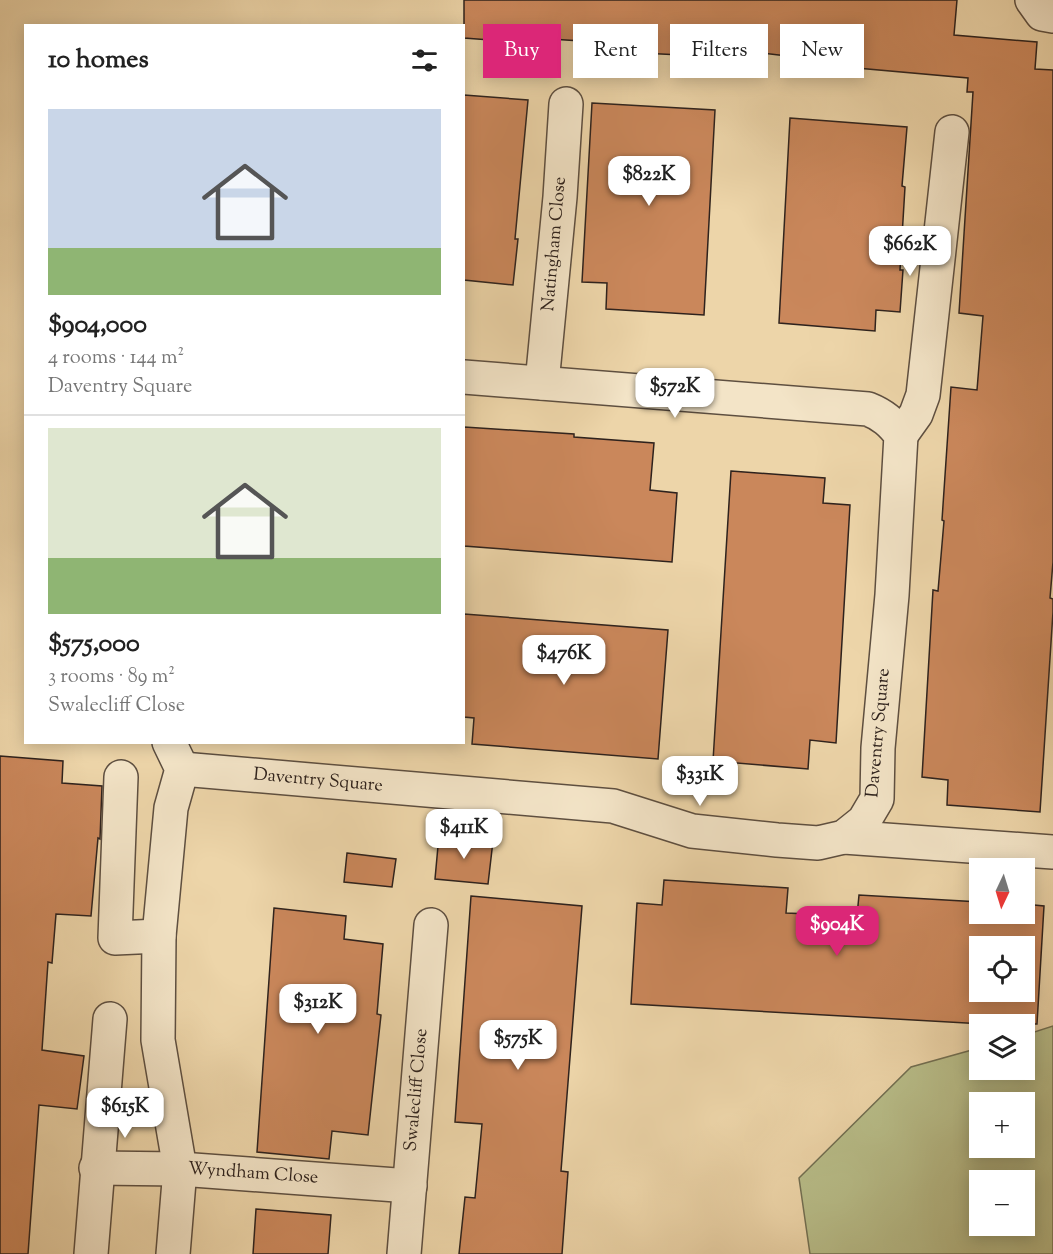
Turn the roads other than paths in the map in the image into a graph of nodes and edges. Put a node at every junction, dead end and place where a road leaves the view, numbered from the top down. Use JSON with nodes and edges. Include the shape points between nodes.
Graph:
{"nodes":[{"id":1,"x":1032,"y":0,"type":"edge"},
{"id":2,"x":1053,"y":16,"type":"edge"},
{"id":3,"x":566,"y":104,"type":"dead end"},
{"id":4,"x":952,"y":132,"type":"dead end"},
{"id":5,"x":465,"y":377,"type":"edge"},
{"id":6,"x":542,"y":383,"type":"junction"},
{"id":7,"x":901,"y":435,"type":"junction"},
{"id":8,"x":176,"y":756,"type":"edge"},
{"id":9,"x":121,"y":777,"type":"dead end"},
{"id":10,"x":844,"y":837,"type":"junction"},
{"id":11,"x":1053,"y":852,"type":"edge"},
{"id":12,"x":431,"y":925,"type":"dead end"},
{"id":13,"x":159,"y":936,"type":"junction"},
{"id":14,"x":110,"y":1019,"type":"dead end"},
{"id":15,"x":96,"y":1168,"type":"junction"},
{"id":16,"x":180,"y":1168,"type":"junction"},
{"id":17,"x":410,"y":1186,"type":"junction"},
{"id":18,"x":91,"y":1254,"type":"edge"},
{"id":19,"x":172,"y":1254,"type":"edge"},
{"id":20,"x":404,"y":1254,"type":"edge"}],
"edges":[{"from":1,"to":2,"type":"street","via":[[1042,14]]},
{"from":3,"to":6,"type":"street","name":"Natingham Close"},
{"from":4,"to":7,"type":"street","via":[[923,395],[916,414]]},
{"from":5,"to":6,"type":"street"},
{"from":6,"to":7,"type":"street","via":[[868,409],[882,414]]},
{"from":7,"to":10,"type":"street","name":"Daventry Square","via":[[877,799],[864,821]]},
{"from":8,"to":10,"type":"street","name":"Daventry Square","via":[[613,806],[692,831],[818,843]]},
{"from":8,"to":13,"type":"street","name":"Daventry Square"},
{"from":9,"to":13,"type":"street","via":[[115,938]]},
{"from":10,"to":11,"type":"street"},
{"from":12,"to":17,"type":"street","name":"Swalecliff Close"},
{"from":13,"to":16,"type":"street","name":"Daventry Square","via":[[158,1040]]},
{"from":14,"to":15,"type":"street"},
{"from":15,"to":16,"type":"street","name":"Wyndham Close"},
{"from":15,"to":18,"type":"street"},
{"from":16,"to":17,"type":"street","name":"Wyndham Close"},
{"from":16,"to":19,"type":"street","name":"Daventry Square"},
{"from":17,"to":20,"type":"street","name":"Swalecliff Close"}]}
